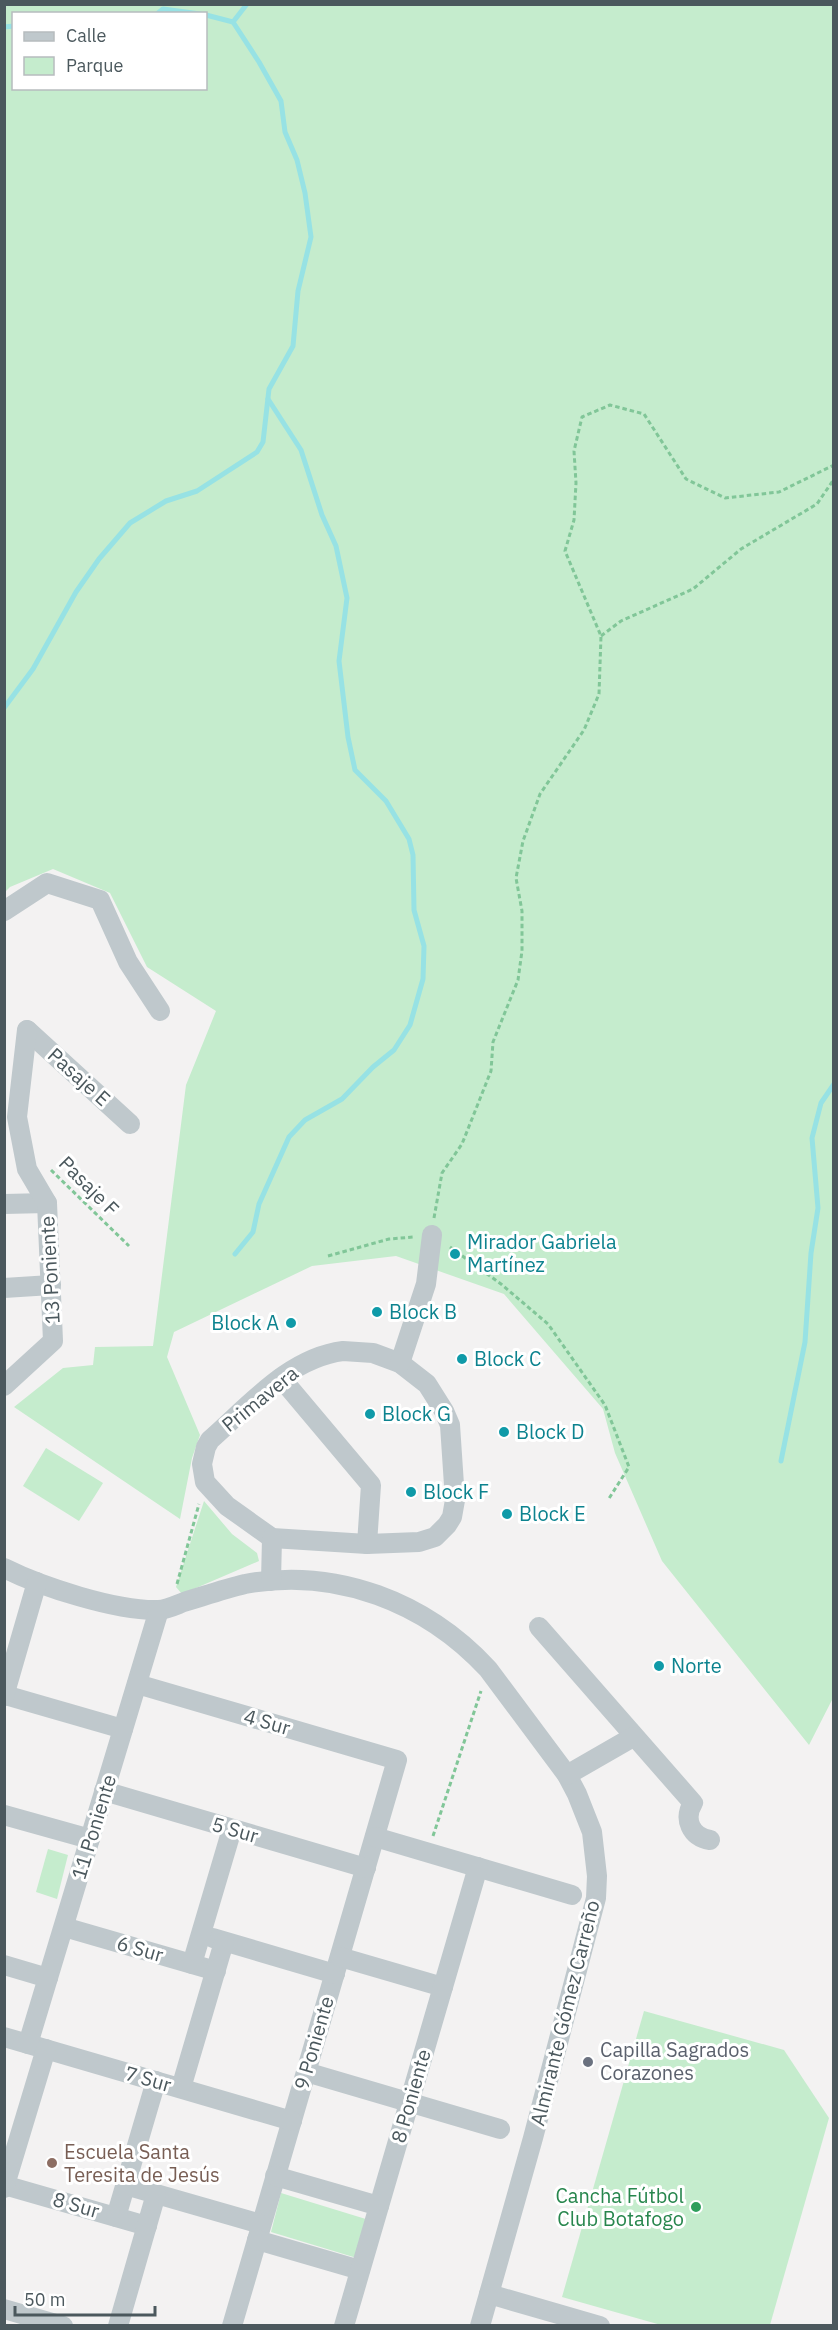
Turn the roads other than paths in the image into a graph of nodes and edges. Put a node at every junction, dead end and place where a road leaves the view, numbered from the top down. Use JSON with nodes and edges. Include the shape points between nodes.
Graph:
{"nodes":[{"id":1,"x":4,"y":910,"type":"edge"},
{"id":2,"x":160,"y":1011,"type":"dead end"},
{"id":3,"x":27,"y":1030,"type":"joint"},
{"id":4,"x":11,"y":1117,"type":"edge"},
{"id":5,"x":130,"y":1124,"type":"dead end"},
{"id":6,"x":47,"y":1203,"type":"junction"},
{"id":7,"x":4,"y":1204,"type":"edge"},
{"id":8,"x":432,"y":1235,"type":"road end"},
{"id":9,"x":51,"y":1285,"type":"junction"},
{"id":10,"x":4,"y":1288,"type":"edge"},
{"id":11,"x":400,"y":1364,"type":"junction"},
{"id":12,"x":281,"y":1377,"type":"junction"},
{"id":13,"x":4,"y":1386,"type":"edge"},
{"id":14,"x":272,"y":1538,"type":"junction"},
{"id":15,"x":367,"y":1544,"type":"junction"},
{"id":16,"x":4,"y":1568,"type":"edge"},
{"id":17,"x":271,"y":1581,"type":"junction"},
{"id":18,"x":37,"y":1582,"type":"junction"},
{"id":19,"x":159,"y":1610,"type":"junction"},
{"id":20,"x":539,"y":1627,"type":"dead end"},
{"id":21,"x":10,"y":1654,"type":"edge"},
{"id":22,"x":137,"y":1684,"type":"junction"},
{"id":23,"x":5,"y":1695,"type":"edge"},
{"id":24,"x":123,"y":1729,"type":"junction"},
{"id":25,"x":633,"y":1737,"type":"junction"},
{"id":26,"x":397,"y":1760,"type":"joint"},
{"id":27,"x":567,"y":1775,"type":"junction"},
{"id":28,"x":104,"y":1791,"type":"junction"},
{"id":29,"x":4,"y":1815,"type":"edge"},
{"id":30,"x":232,"y":1829,"type":"junction"},
{"id":31,"x":375,"y":1837,"type":"junction"},
{"id":32,"x":90,"y":1839,"type":"junction"},
{"id":33,"x":710,"y":1840,"type":"dead end"},
{"id":34,"x":478,"y":1867,"type":"junction"},
{"id":35,"x":366,"y":1868,"type":"junction"},
{"id":36,"x":572,"y":1894,"type":"dead end"},
{"id":37,"x":64,"y":1927,"type":"junction"},
{"id":38,"x":201,"y":1934,"type":"junction"},
{"id":39,"x":224,"y":1942,"type":"junction"},
{"id":40,"x":192,"y":1964,"type":"junction"},
{"id":41,"x":4,"y":1965,"type":"edge"},
{"id":42,"x":337,"y":1965,"type":"junction"},
{"id":43,"x":216,"y":1971,"type":"junction"},
{"id":44,"x":48,"y":1978,"type":"junction"},
{"id":45,"x":443,"y":1987,"type":"junction"},
{"id":46,"x":4,"y":2037,"type":"edge"},
{"id":47,"x":37,"y":2046,"type":"junction"},
{"id":48,"x":306,"y":2072,"type":"junction"},
{"id":49,"x":156,"y":2081,"type":"junction"},
{"id":50,"x":182,"y":2088,"type":"junction"},
{"id":51,"x":409,"y":2103,"type":"junction"},
{"id":52,"x":292,"y":2121,"type":"junction"},
{"id":53,"x":500,"y":2129,"type":"dead end"},
{"id":54,"x":275,"y":2176,"type":"junction"},
{"id":55,"x":125,"y":2185,"type":"junction"},
{"id":56,"x":5,"y":2186,"type":"edge"},
{"id":57,"x":156,"y":2194,"type":"junction"},
{"id":58,"x":379,"y":2206,"type":"junction"},
{"id":59,"x":116,"y":2217,"type":"junction"},
{"id":60,"x":147,"y":2226,"type":"junction"},
{"id":61,"x":259,"y":2232,"type":"junction"},
{"id":62,"x":360,"y":2270,"type":"junction"},
{"id":63,"x":489,"y":2294,"type":"junction"},
{"id":64,"x":4,"y":2309,"type":"edge"},
{"id":65,"x":63,"y":2325,"type":"edge"},
{"id":66,"x":117,"y":2325,"type":"edge"},
{"id":67,"x":232,"y":2325,"type":"edge"},
{"id":68,"x":344,"y":2325,"type":"edge"},
{"id":69,"x":480,"y":2325,"type":"edge"},
{"id":70,"x":600,"y":2325,"type":"edge"}],
"edges":[{"from":1,"to":2,"type":"street","via":[[47,883],[100,900],[128,962]]},
{"from":3,"to":4,"type":"street","name":"13 Poniente"},
{"from":3,"to":5,"type":"street","name":"Pasaje E"},
{"from":4,"to":6,"type":"street","name":"13 Poniente","via":[[27,1169]]},
{"from":6,"to":7,"type":"street"},
{"from":6,"to":9,"type":"street","name":"13 Poniente"},
{"from":8,"to":11,"type":"street","via":[[426,1284]]},
{"from":9,"to":10,"type":"street"},
{"from":9,"to":13,"type":"street","name":"13 Poniente","via":[[53,1341]]},
{"from":11,"to":12,"type":"street","name":"Primavera","via":[[373,1353],[344,1351],[315,1357]]},
{"from":11,"to":15,"type":"street","name":"Primavera","via":[[427,1384],[450,1425],[454,1509],[441,1532],[427,1540]]},
{"from":12,"to":14,"type":"street","name":"Primavera","via":[[210,1440],[202,1464],[206,1482],[227,1506]]},
{"from":12,"to":15,"type":"street","via":[[371,1485]]},
{"from":14,"to":15,"type":"street","name":"Primavera"},
{"from":14,"to":17,"type":"street"},
{"from":16,"to":18,"type":"street","name":"Almirante Gómez Carreño"},
{"from":17,"to":19,"type":"street","name":"Almirante Gómez Carreño","via":[[223,1589]]},
{"from":17,"to":27,"type":"street","name":"Almirante Gómez Carreño","via":[[340,1585],[374,1593],[443,1629],[488,1669]]},
{"from":18,"to":19,"type":"street","name":"Almirante Gómez Carreño","via":[[97,1601]]},
{"from":18,"to":21,"type":"street"},
{"from":19,"to":22,"type":"street","name":"11 Poniente"},
{"from":20,"to":25,"type":"street"},
{"from":21,"to":23,"type":"street"},
{"from":22,"to":24,"type":"street","name":"11 Poniente"},
{"from":22,"to":26,"type":"street","name":"4 Sur"},
{"from":23,"to":24,"type":"street"},
{"from":24,"to":28,"type":"street","name":"11 Poniente"},
{"from":25,"to":27,"type":"street"},
{"from":25,"to":33,"type":"street","via":[[693,1803],[688,1815],[691,1827],[699,1837]]},
{"from":26,"to":31,"type":"street","name":"9 Poniente"},
{"from":27,"to":63,"type":"street","name":"Almirante Gómez Carreño","via":[[592,1832],[596,1898]]},
{"from":28,"to":30,"type":"street","name":"5 Sur"},
{"from":28,"to":32,"type":"street","name":"11 Poniente"},
{"from":29,"to":32,"type":"street"},
{"from":30,"to":35,"type":"street","name":"5 Sur"},
{"from":30,"to":38,"type":"street"},
{"from":31,"to":34,"type":"street"},
{"from":31,"to":35,"type":"street","name":"9 Poniente"},
{"from":32,"to":37,"type":"street","name":"11 Poniente"},
{"from":34,"to":36,"type":"street"},
{"from":34,"to":45,"type":"street","name":"8 Poniente"},
{"from":35,"to":42,"type":"street","name":"9 Poniente"},
{"from":37,"to":40,"type":"street","name":"6 Sur"},
{"from":37,"to":44,"type":"street","name":"11 Poniente"},
{"from":38,"to":39,"type":"street"},
{"from":38,"to":40,"type":"street"},
{"from":39,"to":42,"type":"street"},
{"from":39,"to":43,"type":"street"},
{"from":40,"to":43,"type":"street","name":"6 Sur"},
{"from":41,"to":44,"type":"street"},
{"from":42,"to":45,"type":"street"},
{"from":42,"to":48,"type":"street","name":"9 Poniente"},
{"from":43,"to":50,"type":"street"},
{"from":44,"to":47,"type":"street","name":"11 Poniente"},
{"from":45,"to":51,"type":"street","name":"8 Poniente"},
{"from":46,"to":47,"type":"street","name":"7 Sur"},
{"from":47,"to":49,"type":"street","name":"7 Sur"},
{"from":47,"to":56,"type":"street","name":"11 Poniente"},
{"from":48,"to":51,"type":"street"},
{"from":48,"to":52,"type":"street","name":"9 Poniente"},
{"from":49,"to":50,"type":"street","name":"7 Sur"},
{"from":49,"to":55,"type":"street"},
{"from":50,"to":52,"type":"street","name":"7 Sur"},
{"from":51,"to":53,"type":"street"},
{"from":51,"to":58,"type":"street","name":"8 Poniente"},
{"from":52,"to":54,"type":"street","name":"9 Poniente"},
{"from":54,"to":58,"type":"street"},
{"from":54,"to":61,"type":"street","name":"9 Poniente"},
{"from":55,"to":57,"type":"street","name":"8 Sur"},
{"from":55,"to":59,"type":"street"},
{"from":56,"to":59,"type":"street","name":"8 Sur"},
{"from":57,"to":60,"type":"street"},
{"from":57,"to":61,"type":"street","name":"8 Sur"},
{"from":58,"to":62,"type":"street","name":"8 Poniente"},
{"from":59,"to":60,"type":"street","name":"8 Sur"},
{"from":60,"to":66,"type":"street"},
{"from":61,"to":62,"type":"street","name":"8 Sur"},
{"from":61,"to":67,"type":"street","name":"9 Poniente"},
{"from":62,"to":68,"type":"street","name":"8 Poniente"},
{"from":63,"to":69,"type":"street","name":"Almirante Gómez Carreño"},
{"from":63,"to":70,"type":"street"},
{"from":64,"to":65,"type":"street"}]}
